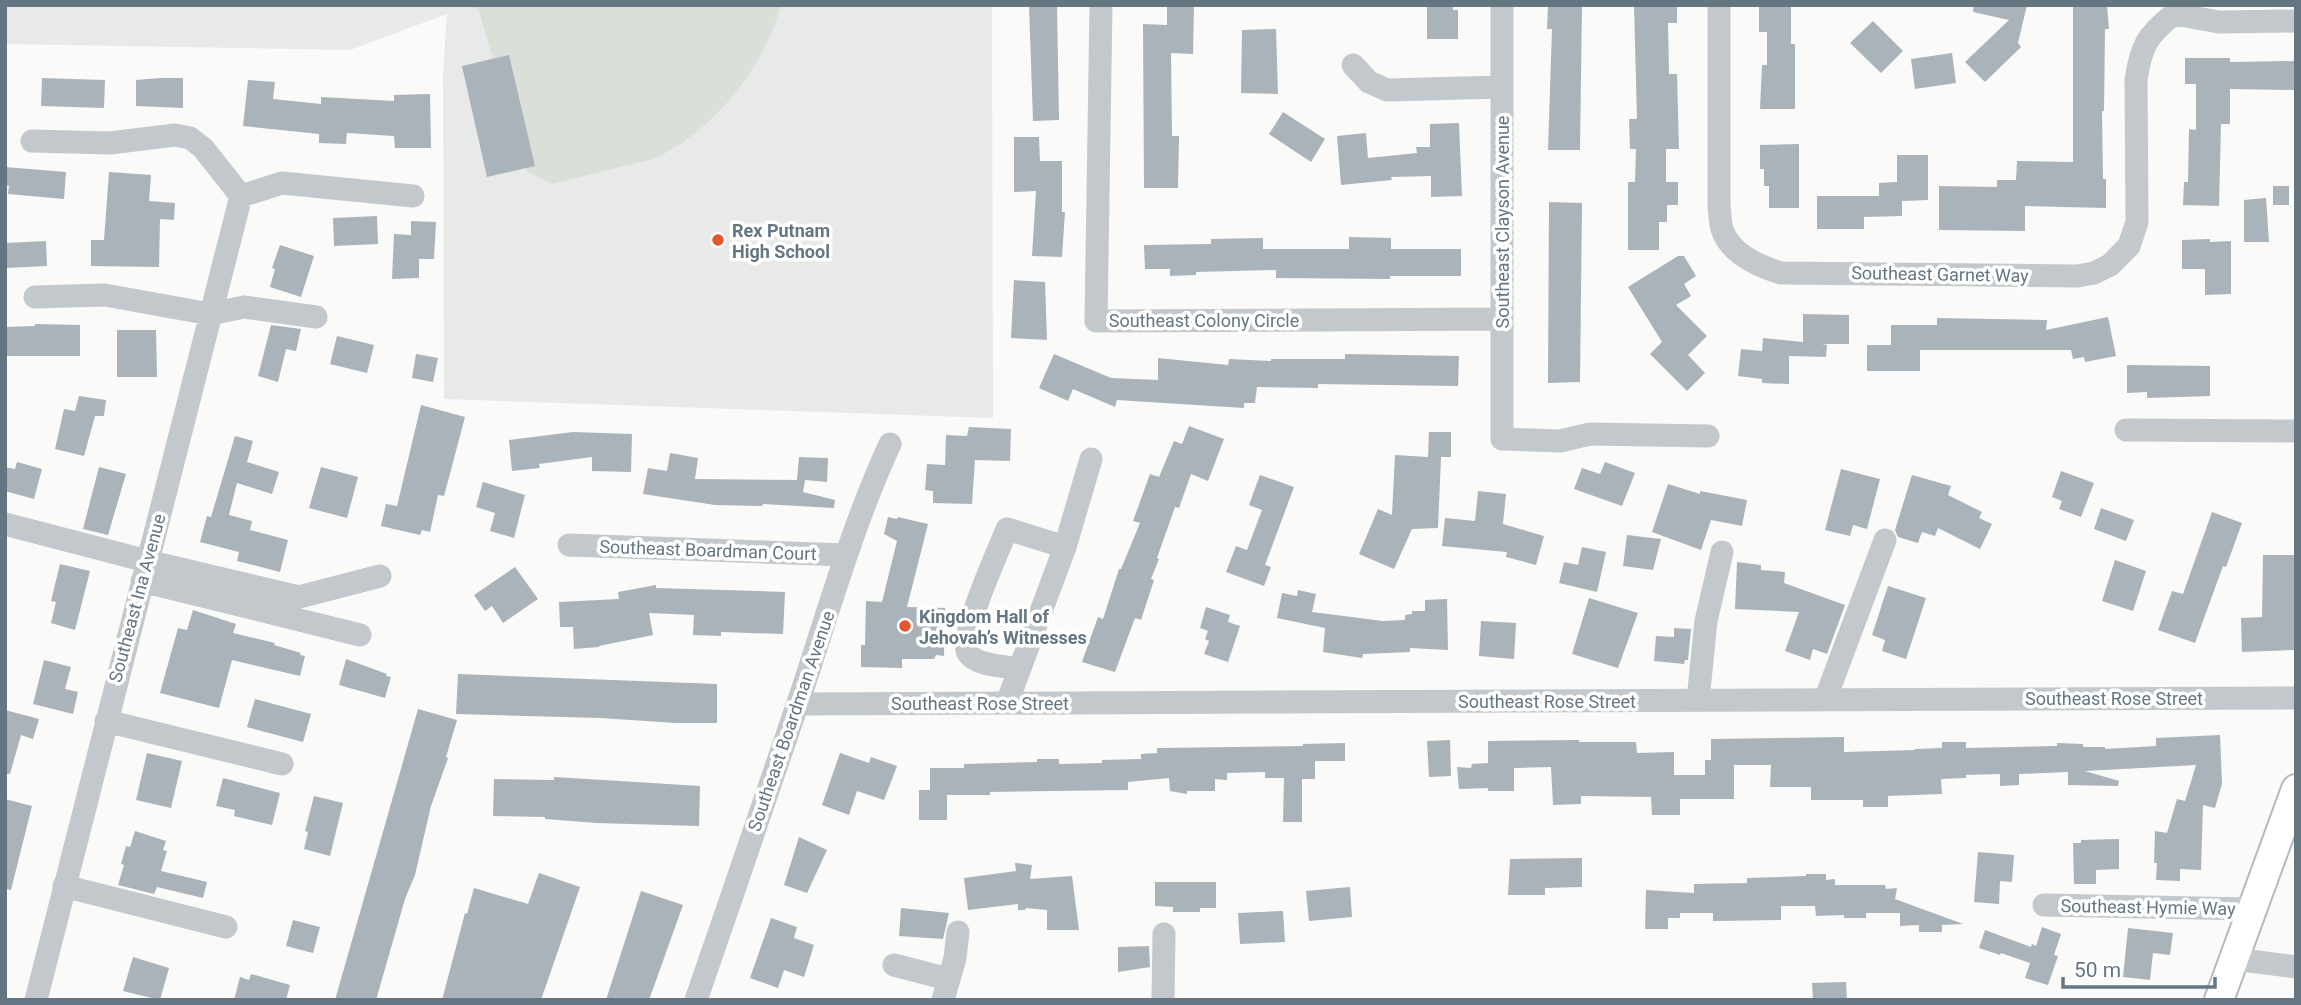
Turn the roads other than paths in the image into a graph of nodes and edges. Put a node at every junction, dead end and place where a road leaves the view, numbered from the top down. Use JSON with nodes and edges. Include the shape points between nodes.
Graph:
{"nodes":[{"id":1,"x":1101,"y":5,"type":"edge"},
{"id":2,"x":1502,"y":5,"type":"edge"},
{"id":3,"x":1719,"y":5,"type":"edge"},
{"id":4,"x":2170,"y":9,"type":"edge"},
{"id":5,"x":2296,"y":21,"type":"edge"},
{"id":6,"x":1353,"y":65,"type":"dead end"},
{"id":7,"x":1502,"y":86,"type":"junction"},
{"id":8,"x":32,"y":141,"type":"dead end"},
{"id":9,"x":413,"y":196,"type":"dead end"},
{"id":10,"x":241,"y":197,"type":"junction"},
{"id":11,"x":35,"y":297,"type":"dead end"},
{"id":12,"x":210,"y":314,"type":"junction"},
{"id":13,"x":316,"y":317,"type":"dead end"},
{"id":14,"x":1501,"y":318,"type":"junction"},
{"id":15,"x":2126,"y":430,"type":"dead end"},
{"id":16,"x":2296,"y":431,"type":"edge"},
{"id":17,"x":1708,"y":436,"type":"dead end"},
{"id":18,"x":890,"y":444,"type":"dead end"},
{"id":19,"x":1091,"y":459,"type":"dead end"},
{"id":20,"x":5,"y":524,"type":"edge"},
{"id":21,"x":1885,"y":540,"type":"dead end"},
{"id":22,"x":569,"y":545,"type":"dead end"},
{"id":23,"x":1065,"y":547,"type":"junction"},
{"id":24,"x":1723,"y":552,"type":"dead end"},
{"id":25,"x":846,"y":555,"type":"junction"},
{"id":26,"x":144,"y":571,"type":"junction"},
{"id":27,"x":380,"y":576,"type":"dead end"},
{"id":28,"x":360,"y":635,"type":"dead end"},
{"id":29,"x":1019,"y":669,"type":"junction"},
{"id":30,"x":2296,"y":698,"type":"edge"},
{"id":31,"x":1698,"y":700,"type":"junction"},
{"id":32,"x":1825,"y":700,"type":"junction"},
{"id":33,"x":1007,"y":703,"type":"junction"},
{"id":34,"x":798,"y":704,"type":"junction"},
{"id":35,"x":106,"y":721,"type":"junction"},
{"id":36,"x":282,"y":764,"type":"dead end"},
{"id":37,"x":2296,"y":789,"type":"edge"},
{"id":38,"x":64,"y":886,"type":"junction"},
{"id":39,"x":2044,"y":905,"type":"dead end"},
{"id":40,"x":2252,"y":909,"type":"junction"},
{"id":41,"x":226,"y":927,"type":"dead end"},
{"id":42,"x":958,"y":932,"type":"dead end"},
{"id":43,"x":1164,"y":934,"type":"dead end"},
{"id":44,"x":2234,"y":959,"type":"junction"},
{"id":45,"x":894,"y":965,"type":"dead end"},
{"id":46,"x":2296,"y":967,"type":"edge"},
{"id":47,"x":945,"y":989,"type":"edge"},
{"id":48,"x":36,"y":1000,"type":"edge"},
{"id":49,"x":695,"y":1000,"type":"edge"},
{"id":50,"x":1163,"y":1000,"type":"edge"},
{"id":51,"x":2219,"y":1000,"type":"edge"}],
"edges":[{"from":1,"to":14,"type":"street","name":"Southeast Colony Circle","via":[[1096,321]]},
{"from":2,"to":7,"type":"street","name":"Southeast Clayson Avenue"},
{"from":3,"to":4,"type":"street","name":"Southeast Garnet Way","via":[[1719,206],[1723,231],[1738,252],[1781,273],[2077,276],[2110,265],[2129,246],[2137,222],[2139,62],[2153,31]]},
{"from":4,"to":5,"type":"street","via":[[2219,22]]},
{"from":6,"to":7,"type":"street","via":[[1369,82],[1387,90]]},
{"from":7,"to":14,"type":"street","name":"Southeast Clayson Avenue"},
{"from":8,"to":10,"type":"street","via":[[190,138]]},
{"from":9,"to":10,"type":"street","via":[[282,183]]},
{"from":10,"to":12,"type":"street","name":"Southeast Ina Avenue"},
{"from":11,"to":12,"type":"street","via":[[104,295]]},
{"from":12,"to":13,"type":"street","via":[[244,307]]},
{"from":12,"to":26,"type":"street","name":"Southeast Ina Avenue"},
{"from":14,"to":17,"type":"street","name":"Southeast Clayson Avenue","via":[[1502,439],[1560,441],[1590,434]]},
{"from":15,"to":16,"type":"street"},
{"from":18,"to":25,"type":"street","name":"Southeast Boardman Avenue"},
{"from":19,"to":23,"type":"street"},
{"from":20,"to":26,"type":"street"},
{"from":21,"to":32,"type":"street"},
{"from":22,"to":25,"type":"street","name":"Southeast Boardman Court"},
{"from":23,"to":29,"type":"street"},
{"from":23,"to":29,"type":"street","via":[[1007,529],[968,629],[965,649],[969,655]]},
{"from":24,"to":31,"type":"street","via":[[1706,621]]},
{"from":25,"to":34,"type":"street","name":"Southeast Boardman Avenue"},
{"from":26,"to":27,"type":"street","via":[[299,597]]},
{"from":26,"to":28,"type":"street"},
{"from":26,"to":35,"type":"street","name":"Southeast Ina Avenue"},
{"from":29,"to":33,"type":"street"},
{"from":30,"to":32,"type":"street","name":"Southeast Rose Street"},
{"from":31,"to":32,"type":"street","name":"Southeast Rose Street"},
{"from":31,"to":33,"type":"street","name":"Southeast Rose Street"},
{"from":33,"to":34,"type":"street","name":"Southeast Rose Street"},
{"from":34,"to":49,"type":"street","name":"Southeast Boardman Avenue"},
{"from":35,"to":36,"type":"street"},
{"from":35,"to":38,"type":"street","name":"Southeast Ina Avenue"},
{"from":37,"to":40,"type":"main road"},
{"from":38,"to":41,"type":"street"},
{"from":38,"to":48,"type":"street","name":"Southeast Ina Avenue"},
{"from":39,"to":40,"type":"street","name":"Southeast Hymie Way"},
{"from":40,"to":44,"type":"main road"},
{"from":42,"to":47,"type":"street","via":[[956,958]]},
{"from":43,"to":50,"type":"street"},
{"from":44,"to":46,"type":"street"},
{"from":44,"to":51,"type":"main road"},
{"from":45,"to":47,"type":"street"}]}
